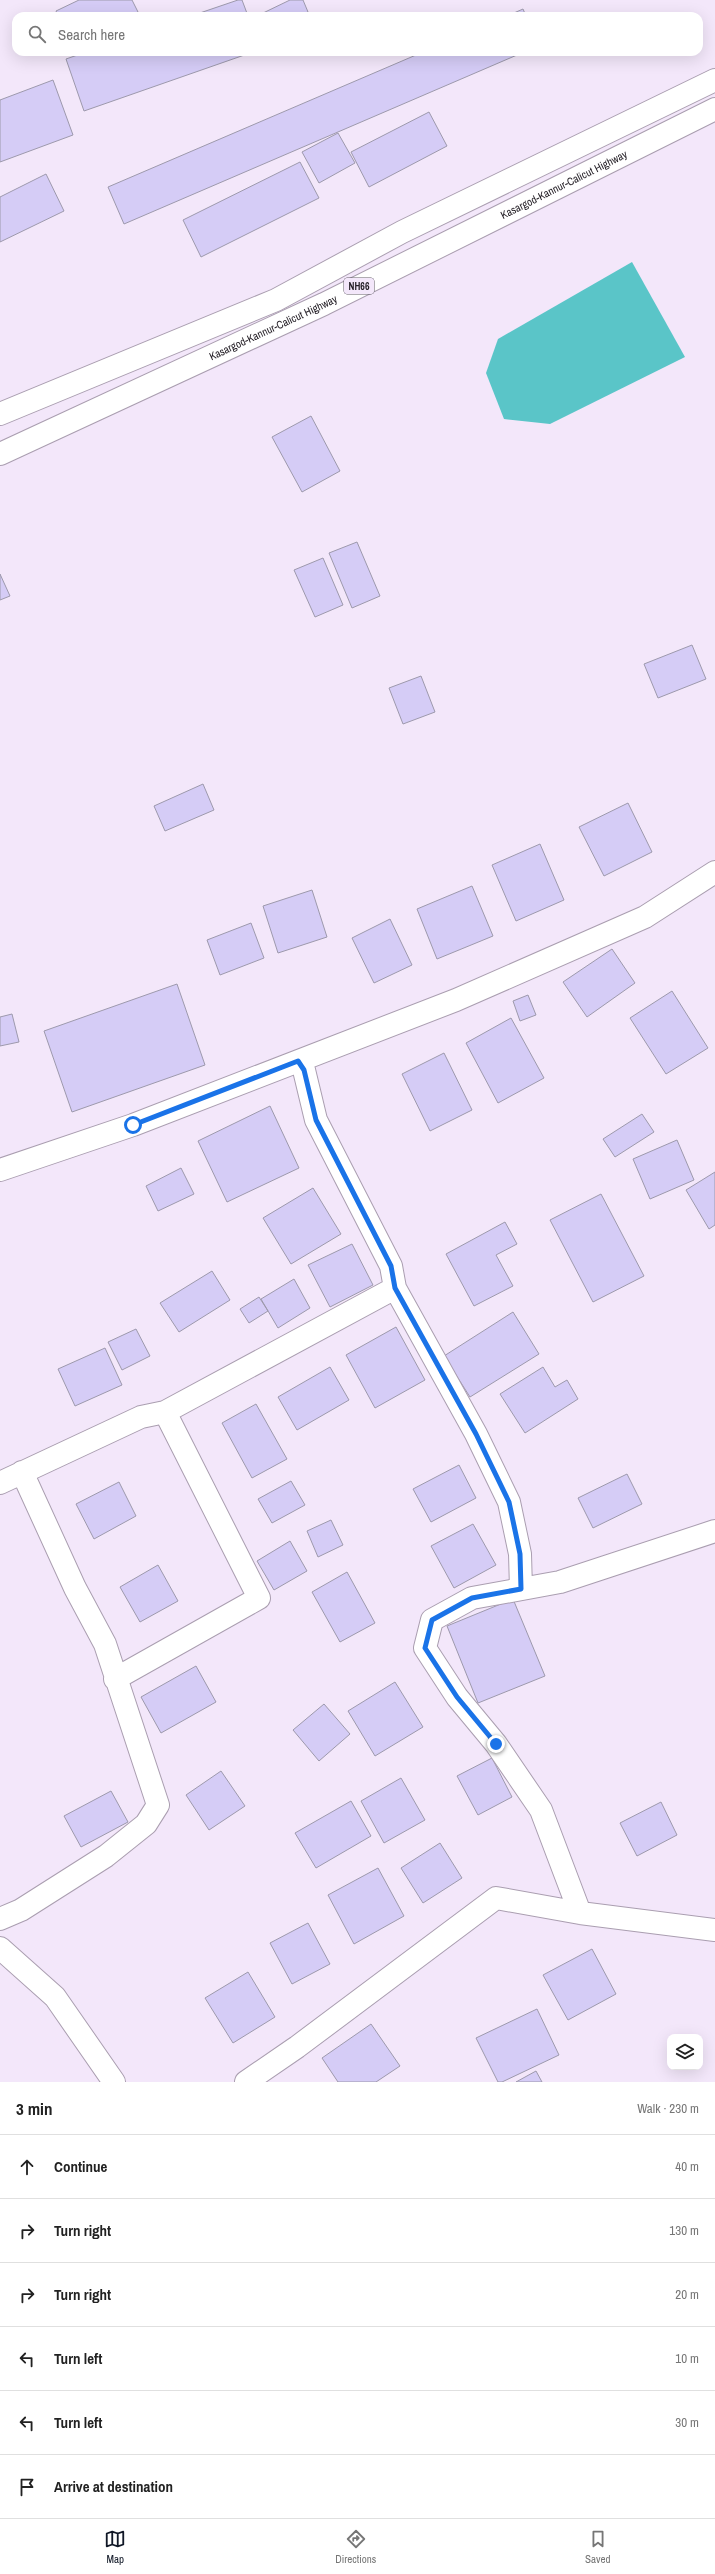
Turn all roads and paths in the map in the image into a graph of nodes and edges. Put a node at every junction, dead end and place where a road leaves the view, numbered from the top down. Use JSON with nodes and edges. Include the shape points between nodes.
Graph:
{"nodes":[{"id":1,"x":715,"y":80,"type":"edge"},
{"id":2,"x":715,"y":109,"type":"edge"},
{"id":3,"x":0,"y":414,"type":"edge"},
{"id":4,"x":0,"y":454,"type":"edge"},
{"id":5,"x":715,"y":872,"type":"edge"},
{"id":6,"x":298,"y":1061,"type":"junction"},
{"id":7,"x":0,"y":1170,"type":"edge"},
{"id":8,"x":395,"y":1288,"type":"junction"},
{"id":9,"x":165,"y":1412,"type":"junction"},
{"id":10,"x":22,"y":1472,"type":"junction"},
{"id":11,"x":0,"y":1483,"type":"edge"},
{"id":12,"x":715,"y":1531,"type":"edge"},
{"id":13,"x":521,"y":1589,"type":"junction"},
{"id":14,"x":115,"y":1680,"type":"junction"},
{"id":15,"x":580,"y":1913,"type":"junction"},
{"id":16,"x":0,"y":1919,"type":"edge"},
{"id":17,"x":715,"y":1930,"type":"edge"},
{"id":18,"x":0,"y":1948,"type":"edge"},
{"id":19,"x":114,"y":2082,"type":"edge"},
{"id":20,"x":246,"y":2082,"type":"edge"}],
"edges":[{"from":1,"to":3,"type":"main road","number":"NH66","via":[[402,232],[276,300]]},
{"from":2,"to":4,"type":"main road","name":"Kasargod-Kannur-Calicut Highway","number":"NH66","via":[[324,304]]},
{"from":5,"to":6,"type":"main road","via":[[645,917],[456,1000]]},
{"from":6,"to":7,"type":"main road","via":[[133,1125]]},
{"from":6,"to":8,"type":"main road","via":[[304,1070],[316,1120],[391,1266]]},
{"from":8,"to":9,"type":"main road"},
{"from":8,"to":13,"type":"main road","via":[[476,1434],[509,1502],[520,1554]]},
{"from":9,"to":10,"type":"main road","via":[[141,1417]]},
{"from":9,"to":14,"type":"main road","via":[[259,1598]]},
{"from":10,"to":11,"type":"main road"},
{"from":10,"to":14,"type":"main road","via":[[75,1588],[104,1644]]},
{"from":12,"to":13,"type":"main road","via":[[560,1582]]},
{"from":13,"to":15,"type":"main road","via":[[472,1598],[432,1620],[425,1648],[457,1697],[496,1744],[541,1810]]},
{"from":14,"to":16,"type":"main road","via":[[158,1805],[146,1824],[106,1856],[21,1910]]},
{"from":15,"to":17,"type":"main road"},
{"from":15,"to":20,"type":"main road","via":[[496,1898],[297,2047]]},
{"from":18,"to":19,"type":"main road","via":[[55,1997]]}]}
